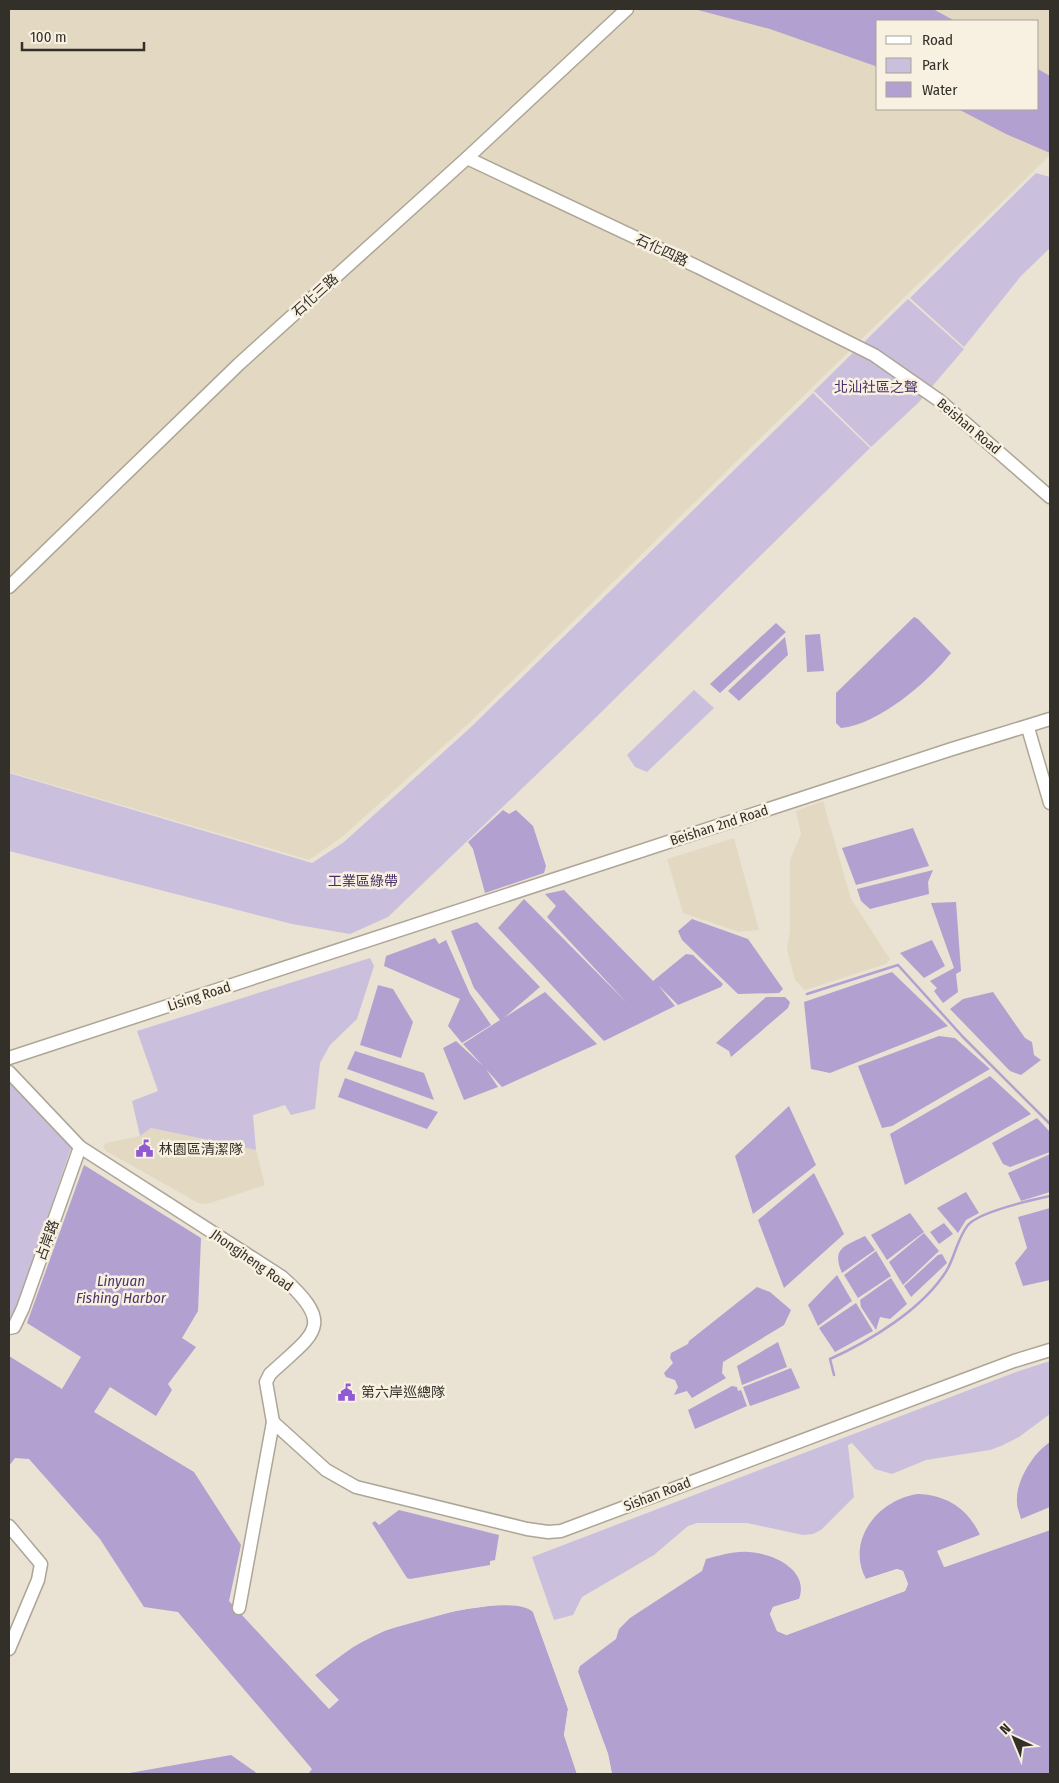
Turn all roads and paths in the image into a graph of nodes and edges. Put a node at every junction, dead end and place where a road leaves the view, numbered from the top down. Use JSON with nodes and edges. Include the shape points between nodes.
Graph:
{"nodes":[{"id":1,"x":624,"y":11,"type":"edge"},
{"id":2,"x":467,"y":158,"type":"junction"},
{"id":3,"x":856,"y":347,"type":"joint"},
{"id":4,"x":1050,"y":497,"type":"edge"},
{"id":5,"x":9,"y":587,"type":"edge"},
{"id":6,"x":1050,"y":719,"type":"edge"},
{"id":7,"x":1028,"y":728,"type":"junction"},
{"id":8,"x":1050,"y":803,"type":"edge"},
{"id":9,"x":389,"y":934,"type":"joint"},
{"id":10,"x":9,"y":1058,"type":"edge"},
{"id":11,"x":9,"y":1072,"type":"edge"},
{"id":12,"x":80,"y":1147,"type":"junction"},
{"id":13,"x":9,"y":1328,"type":"edge"},
{"id":14,"x":1050,"y":1350,"type":"edge"},
{"id":15,"x":273,"y":1422,"type":"junction"},
{"id":16,"x":9,"y":1526,"type":"edge"},
{"id":17,"x":239,"y":1608,"type":"dead end"},
{"id":18,"x":9,"y":1649,"type":"edge"}],
"edges":[{"from":1,"to":2,"type":"street","name":"石化三路"},
{"from":2,"to":3,"type":"street","name":"石化四路","via":[[698,267]]},
{"from":2,"to":5,"type":"street","name":"石化三路","via":[[239,364]]},
{"from":3,"to":4,"type":"street","name":"Beishan Road","via":[[899,371],[940,401]]},
{"from":6,"to":7,"type":"street","name":"Beishan 2nd Road"},
{"from":7,"to":8,"type":"street"},
{"from":7,"to":9,"type":"street","name":"Beishan 2nd Road","via":[[952,748]]},
{"from":9,"to":10,"type":"street","name":"Lising Road"},
{"from":11,"to":12,"type":"street","name":"Jhongjheng Road"},
{"from":12,"to":13,"type":"street","name":"占岸路","via":[[23,1308],[14,1327]]},
{"from":12,"to":15,"type":"street","name":"Jhongjheng Road","via":[[258,1261],[307,1302],[314,1315],[315,1328],[266,1382]]},
{"from":14,"to":15,"type":"street","name":"Sishan Road","via":[[561,1531],[527,1529],[356,1487],[326,1470]]},
{"from":15,"to":17,"type":"street","name":"Jhongjheng Road"},
{"from":16,"to":18,"type":"street","via":[[41,1564],[38,1580]]}]}
